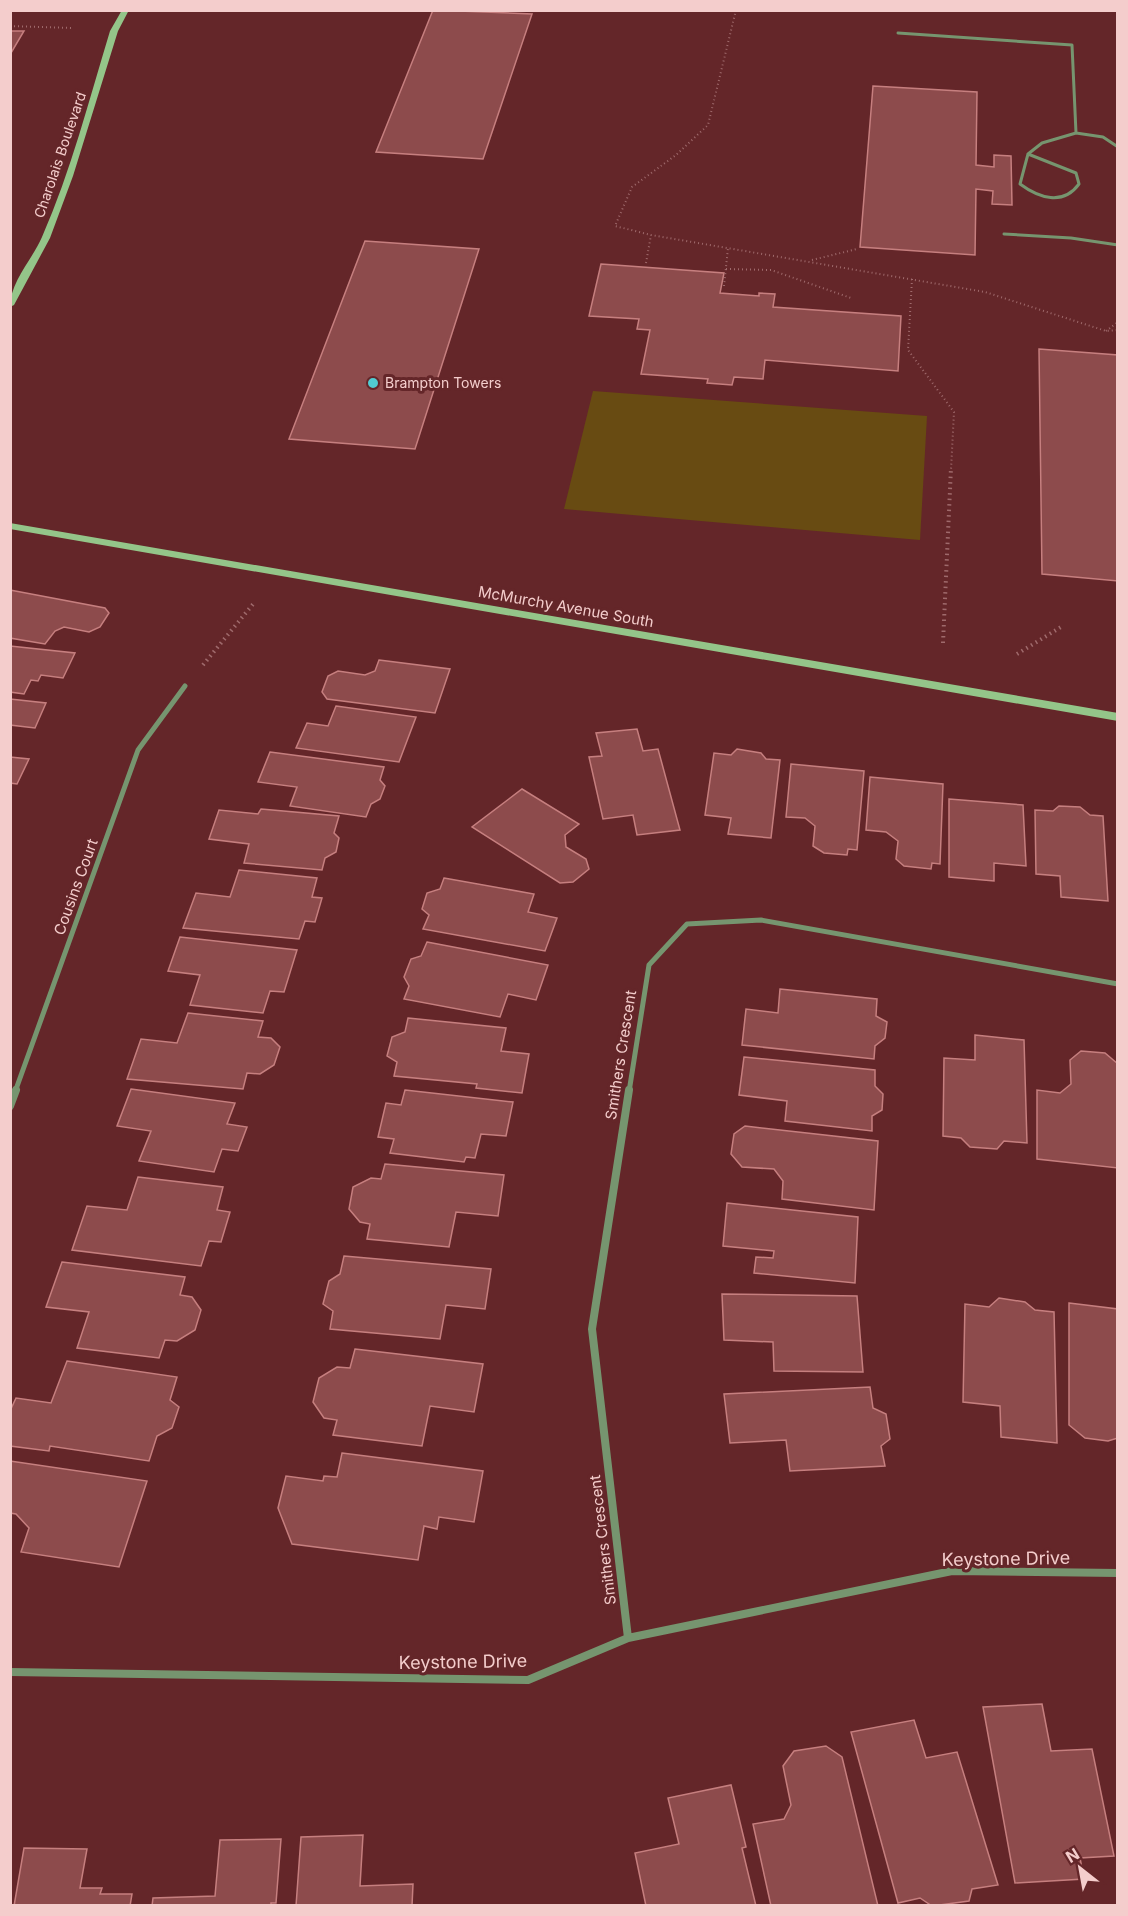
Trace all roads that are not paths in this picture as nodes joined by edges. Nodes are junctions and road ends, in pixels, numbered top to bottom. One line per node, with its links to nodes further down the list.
1 (126, 10): 8 (street, Charolais Boulevard)
2 (898, 33): 3 (lane)
3 (1076, 133): 4 (lane); 5 (lane)
4 (1118, 147)
5 (1028, 154): 5 (lane)
6 (1004, 234): 7 (lane)
7 (1118, 245)
8 (10, 305)
9 (10, 526): 11 (street, McMurchy Avenue South)
10 (185, 686): 13 (street, Cousins Court)
11 (1118, 717)
12 (1118, 984): 15 (street, Smithers Crescent)
13 (10, 1106)
14 (1118, 1573): 15 (street, Keystone Drive)
15 (628, 1638): 16 (street, Keystone Drive)
16 (10, 1672)

